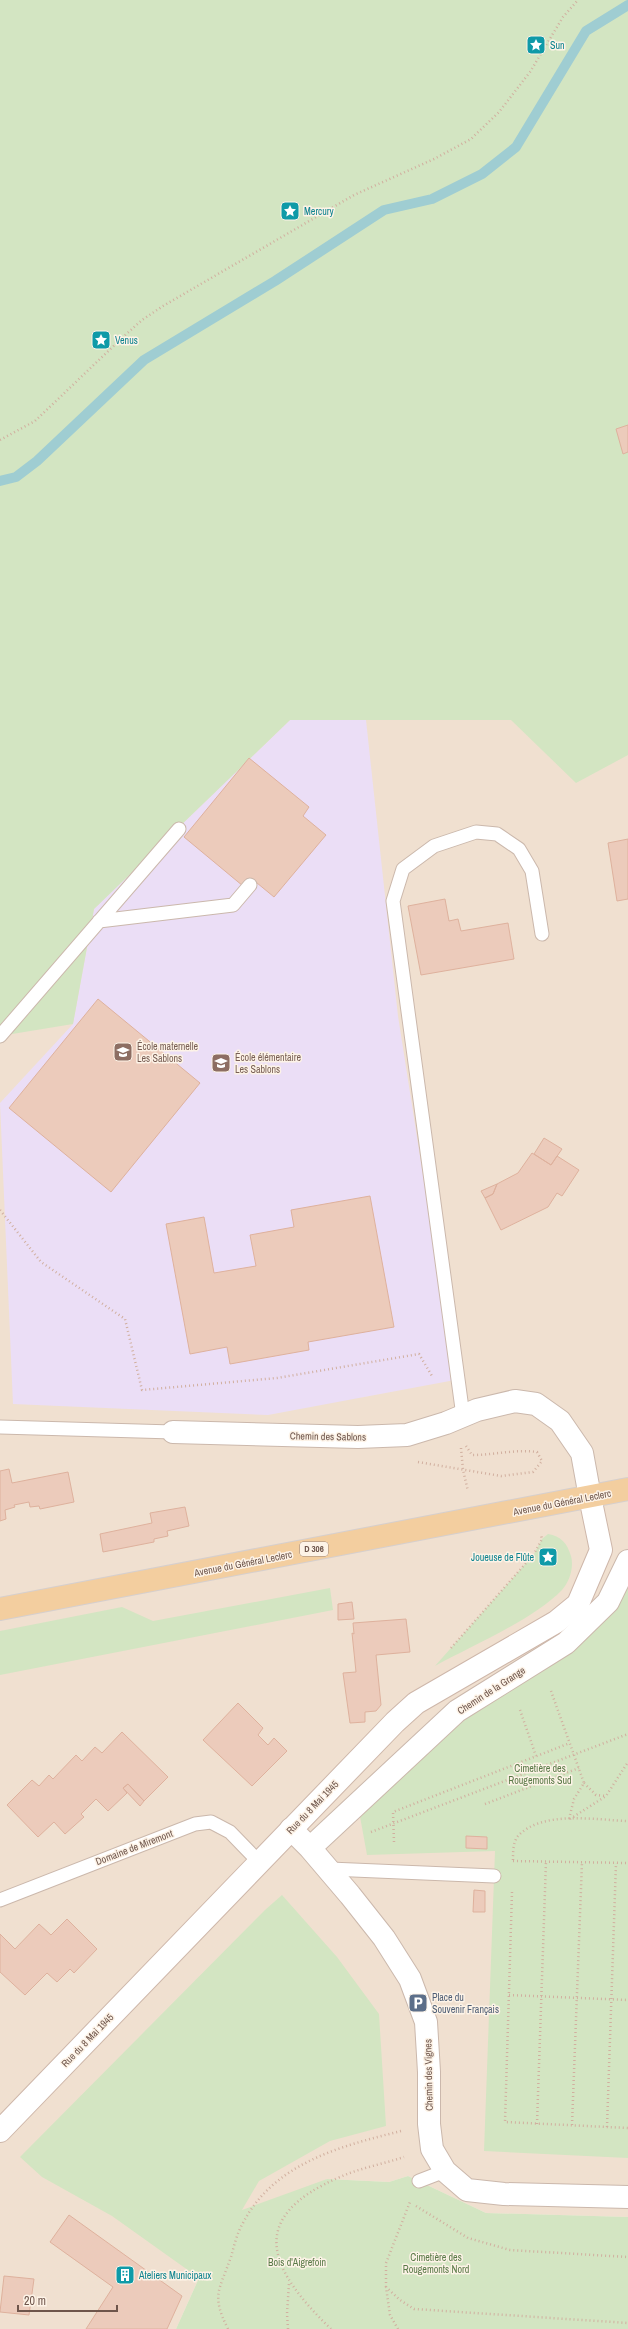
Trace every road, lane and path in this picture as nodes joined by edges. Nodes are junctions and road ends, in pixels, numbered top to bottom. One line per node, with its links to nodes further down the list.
1 (578, 0): 2 (path)
2 (0, 440)
3 (179, 829): 5 (lane)
4 (250, 885): 5 (lane)
5 (99, 921): 7 (lane)
6 (542, 934): 10 (lane)
7 (0, 1036)
8 (0, 1210): 9 (path)
9 (434, 1380)
10 (462, 1416): 12 (street, Chemin des Sablons); 16 (street, Chemin des Sablons)
11 (0, 1427): 12 (lane, Chemin des Sablons)
12 (173, 1432)
13 (463, 1470): 14 (path)
14 (522, 1474)
15 (628, 1489): 16 (main road, Avenue du Général Leclerc / D 306)
16 (590, 1497): 17 (main road, Avenue du Général Leclerc / D 306); 35 (street, Rue du 8 Mai 1945)
17 (529, 1508): 19 (main road, Avenue du Général Leclerc / D 306); 20 (path)
18 (628, 1561): 38 (street, Chemin de la Grange)
19 (0, 1609)
20 (446, 1654)
21 (551, 1691): 24 (path)
22 (520, 1710): 26 (path)
23 (628, 1734): 25 (path)
24 (570, 1743): 25 (path); 26 (path)
25 (574, 1754): 28 (path); 34 (path)
26 (536, 1756): 34 (path)
27 (628, 1762): 30 (path)
28 (579, 1768): 29 (path); 31 (path)
29 (584, 1783): 30 (path); 32 (path)
30 (606, 1796): 32 (path)
31 (485, 1804)
32 (569, 1819): 33 (path); 39 (path)
33 (628, 1821)
34 (393, 1823): 36 (path); 37 (path)
35 (291, 1829): 38 (street, Chemin des Vignes); 41 (street, Rue du 8 Mai 1945)
36 (365, 1834)
37 (394, 1842)
38 (310, 1848): 46 (street, Chemin des Vignes)
39 (513, 1860): 40 (path); 45 (path)
40 (546, 1861): 42 (path); 51 (path)
41 (259, 1862): 49 (lane, Domaine de Miremont); 60 (street, Rue du 8 Mai 1945)
42 (582, 1862): 43 (path); 52 (path)
43 (616, 1863): 44 (path); 53 (path)
44 (628, 1863)
45 (513, 1868)
46 (330, 1870): 47 (lane); 55 (street, Chemin des Vignes)
47 (494, 1876)
48 (512, 1884): 50 (path)
49 (0, 1900)
50 (509, 1995): 51 (path); 56 (path)
51 (541, 1996): 52 (path); 56 (path)
52 (577, 1998): 53 (path); 57 (path)
53 (612, 1999): 54 (path); 58 (path)
54 (628, 2000)
55 (429, 2124): 61 (street, Chemin des Vignes); 70 (path)
56 (537, 2124): 57 (path)
57 (572, 2125): 58 (path)
58 (607, 2127): 59 (path)
59 (628, 2128)
60 (0, 2131)
61 (432, 2149): 62 (street, Chemin des Vignes); 67 (path)
62 (445, 2171): 63 (lane); 64 (street, Chemin des Vignes)
63 (419, 2181): 65 (path)
64 (628, 2197)
65 (410, 2202): 66 (path); 68 (path)
66 (628, 2257)
67 (289, 2283): 71 (path); 72 (path)
68 (386, 2287): 69 (path); 73 (path)
69 (628, 2323)
70 (228, 2329)
71 (288, 2329)
72 (331, 2329)
73 (398, 2329)

